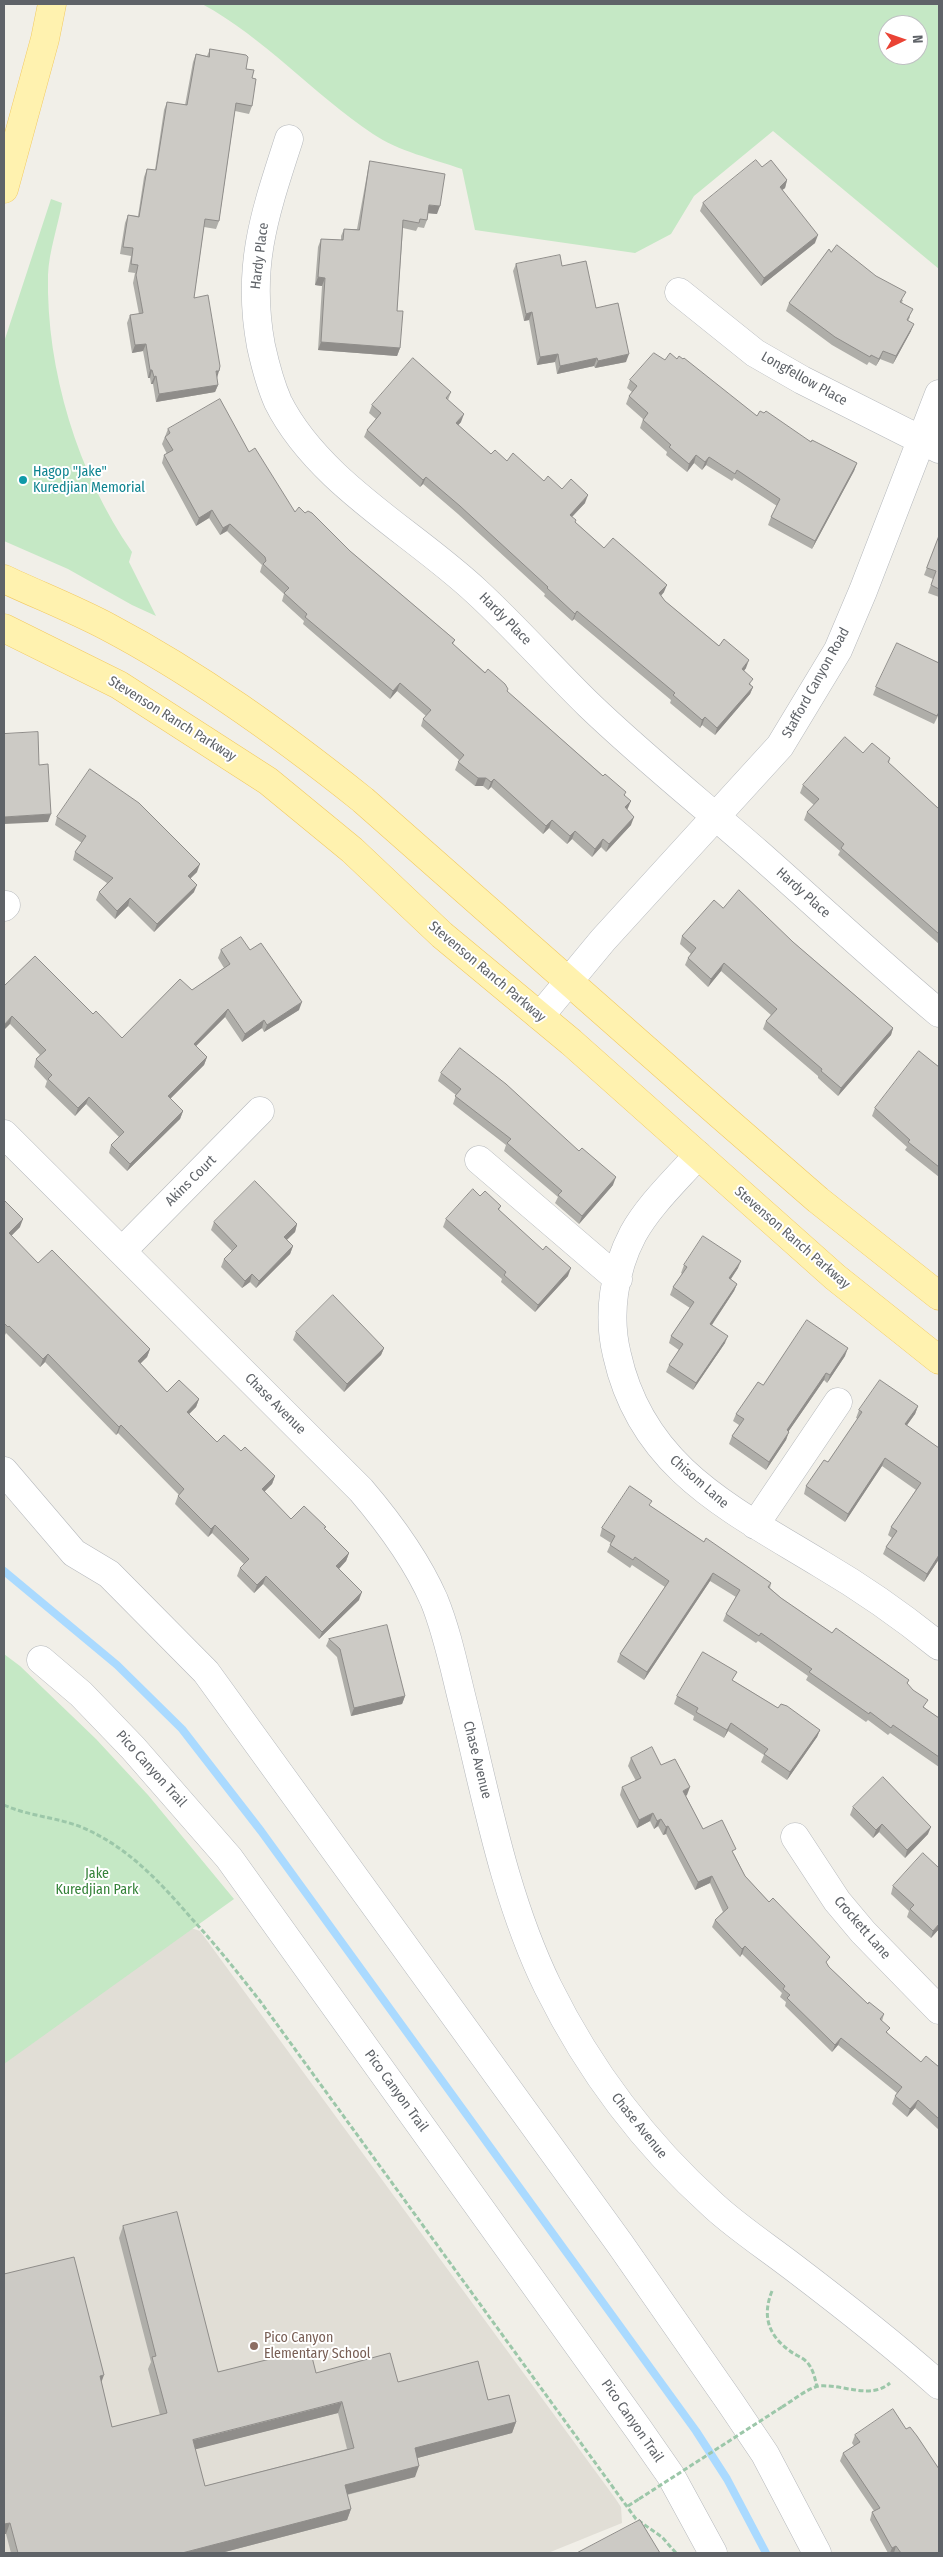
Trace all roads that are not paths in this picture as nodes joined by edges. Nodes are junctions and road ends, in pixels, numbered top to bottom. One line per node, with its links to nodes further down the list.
1 (52, 4): 3 (main road)
2 (289, 138): 9 (street, Hardy Place)
3 (4, 189)
4 (679, 292): 6 (street, Longfellow Place)
5 (939, 394): 6 (street, Stafford Canyon Road)
6 (930, 445): 9 (street, Stafford Canyon Road)
7 (4, 579): 10 (main road)
8 (4, 628): 12 (main road, Stevenson Ranch Parkway)
9 (716, 816): 10 (street, Stafford Canyon Road); 11 (street, Hardy Place)
10 (569, 981): 12 (street, Stafford Canyon Road); 19 (main road)
11 (939, 1013)
12 (540, 1016): 15 (main road, Stevenson Ranch Parkway)
13 (260, 1111): 17 (street, Akins Court)
14 (4, 1134): 17 (street, Chase Avenue)
15 (698, 1155): 18 (street, Chisom Lane); 20 (main road, Stevenson Ranch Parkway)
16 (479, 1160): 18 (street)
17 (122, 1251): 28 (street, Chase Avenue)
18 (618, 1279): 23 (street, Chisom Lane)
19 (939, 1296)
20 (939, 1360)
21 (838, 1402): 23 (street)
22 (4, 1471): 30 (street)
23 (756, 1525): 24 (street, Chisom Lane)
24 (939, 1646)
25 (41, 1660): 29 (street, Pico Canyon Trail)
26 (795, 1837): 27 (street, Crockett Lane)
27 (939, 2010)
28 (939, 2386)
29 (712, 2553)
30 (817, 2553)

